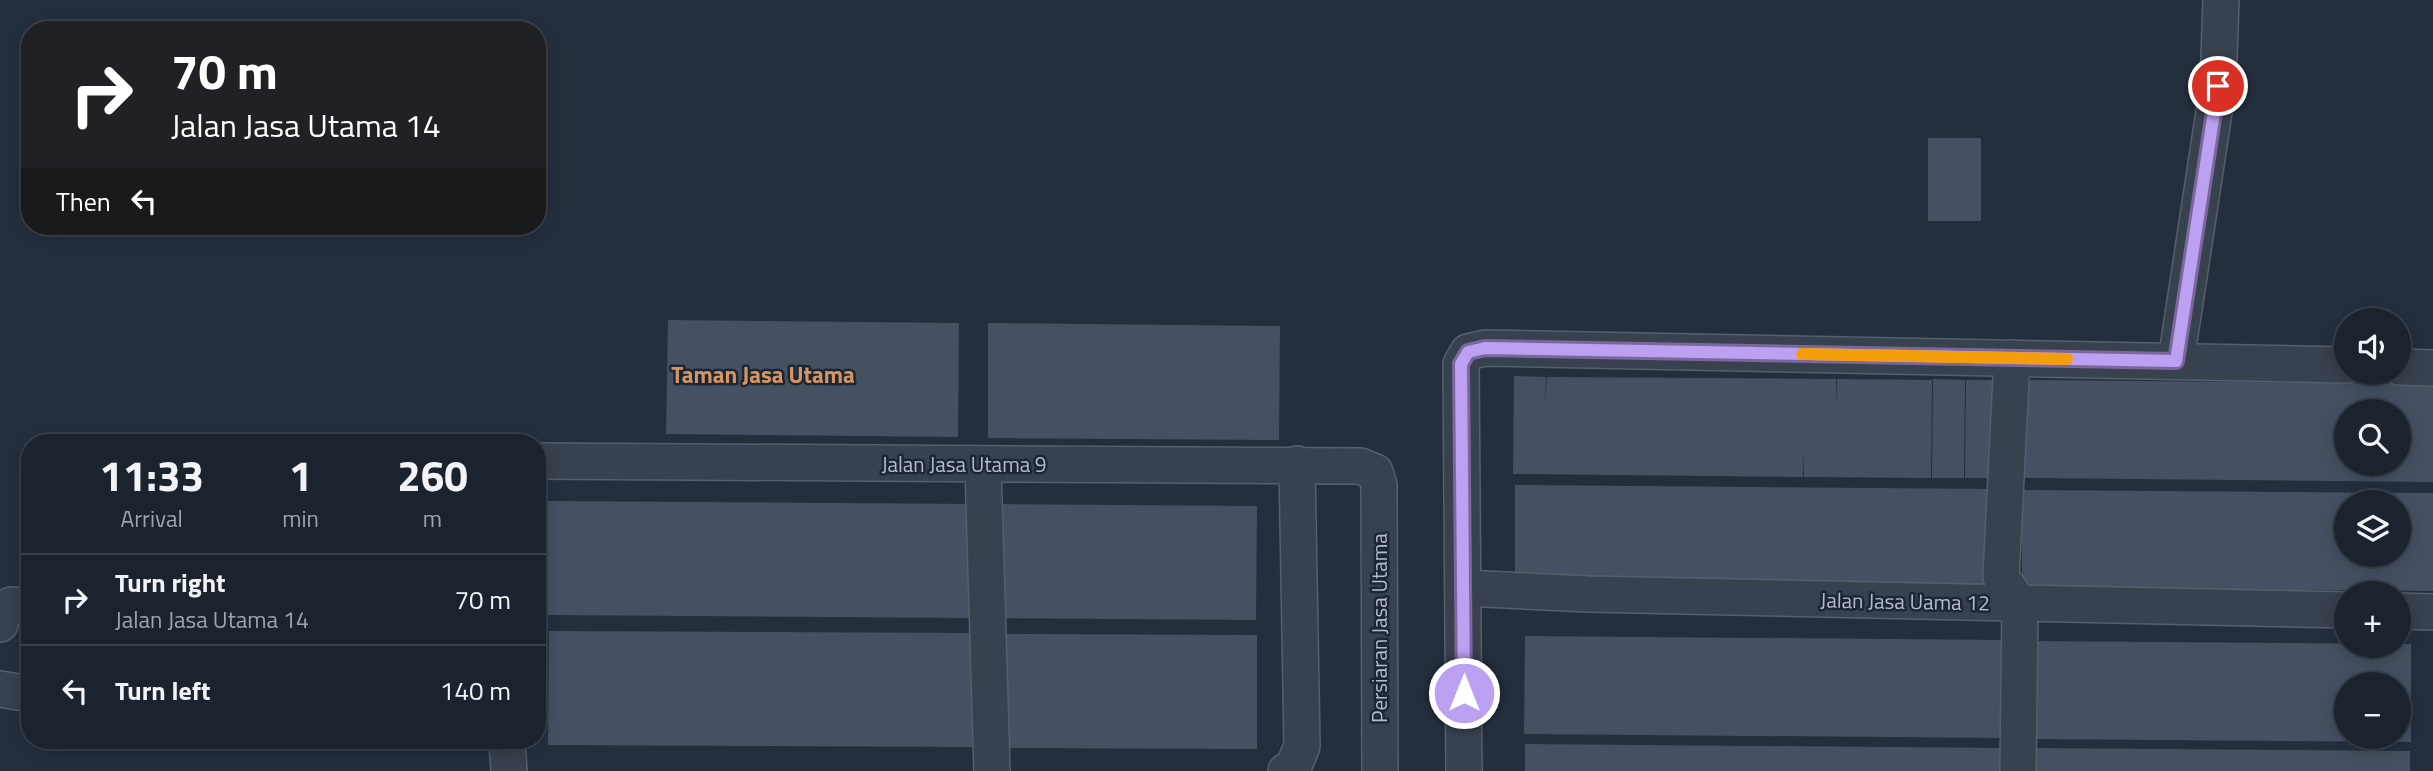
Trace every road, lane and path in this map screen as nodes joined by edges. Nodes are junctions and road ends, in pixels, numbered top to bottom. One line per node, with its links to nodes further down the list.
1 (2221, 0): 3 (street)
2 (2012, 358): 3 (street); 11 (street); 12 (street)
3 (2176, 361): 4 (street)
4 (2334, 365)
5 (2411, 367): 6 (street)
6 (2433, 368)
7 (546, 461): 9 (street, Jalan Jasa Utama 9)
8 (1297, 464): 9 (street, Jalan Jasa Utama 9); 10 (street, Jalan Jasa Utama 9); 23 (street)
9 (983, 466): 22 (street)
10 (1379, 485): 24 (street, Persiaran Jasa Utama)
11 (1464, 588): 12 (street, Jalan Jasa Uama 12); 25 (street)
12 (2020, 604): 14 (street, Jalan Jasa Uama 12); 26 (street)
13 (21, 606): 17 (street)
14 (2334, 610)
15 (2411, 611): 16 (street)
16 (2433, 612)
17 (0, 624)
18 (0, 689): 19 (street)
19 (21, 692)
20 (508, 749): 21 (street)
21 (509, 771)
22 (992, 771)
23 (1286, 771)
24 (1380, 771)
25 (1464, 771)
26 (2018, 771)

